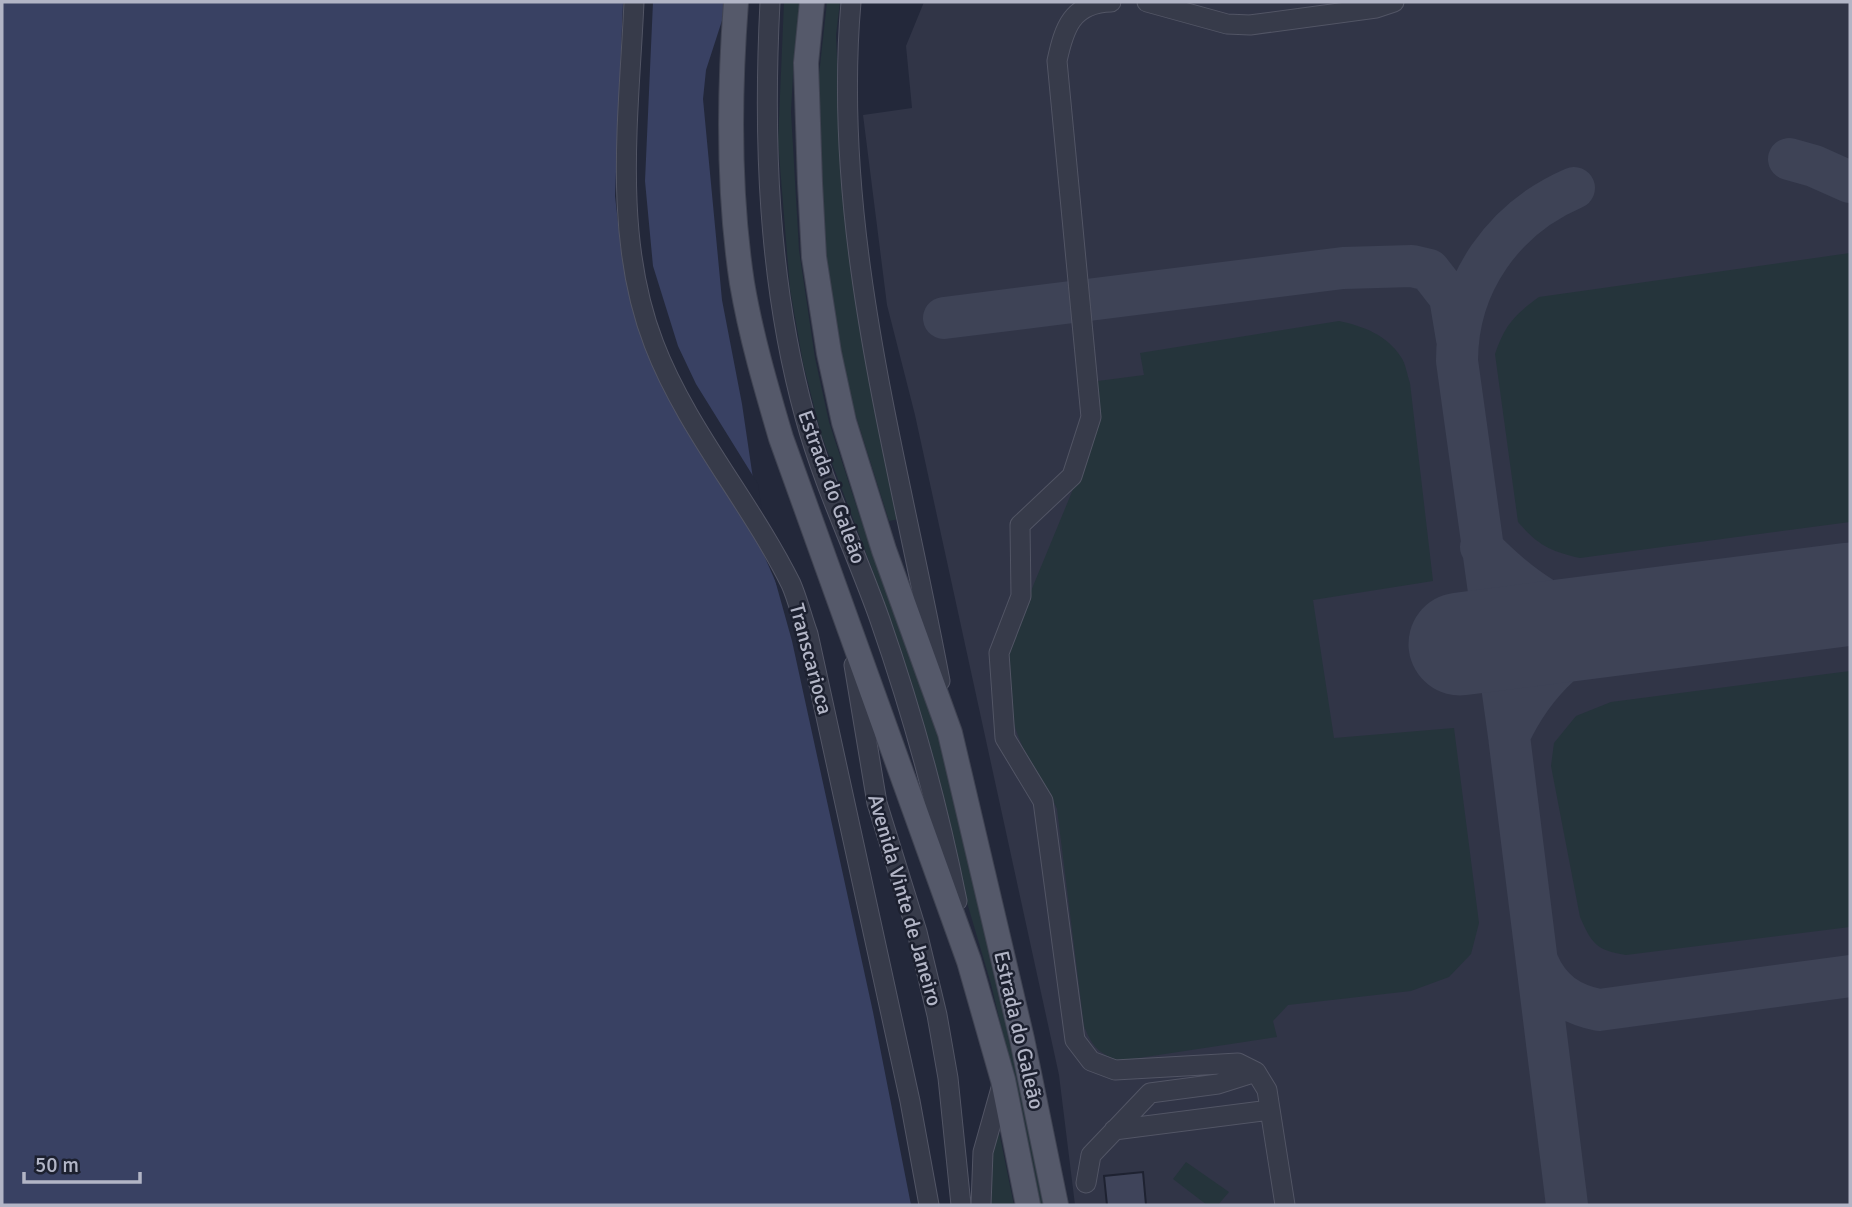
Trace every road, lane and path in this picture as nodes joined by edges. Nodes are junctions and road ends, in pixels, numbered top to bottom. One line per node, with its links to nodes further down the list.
1 (635, 2): 19 (street, Transcarioca)
2 (736, 2): 9 (main road, Estrada do Galeão)
3 (770, 2): 11 (street, Estrada do Galeão)
4 (812, 2): 10 (main road, Estrada do Galeão)
5 (851, 2): 10 (street, Estrada do Galeão)
6 (1111, 2): 12 (street)
7 (1147, 2): 8 (street)
8 (1394, 2)
9 (837, 596): 11 (main road, Estrada do Galeão); 20 (street, Avenida Vinte de Janeiro)
10 (950, 733): 23 (main road, Estrada do Galeão)
11 (969, 961): 14 (main road, Estrada do Galeão)
12 (1116, 1070): 13 (street); 15 (street)
13 (1256, 1072): 15 (street); 16 (street)
14 (1003, 1080): 21 (street); 22 (main road, Estrada do Galeão)
15 (1150, 1093): 17 (street)
16 (1270, 1110): 17 (street); 24 (street)
17 (1114, 1130): 18 (street)
18 (1086, 1183)
19 (929, 1205)
20 (961, 1205)
21 (981, 1205)
22 (1028, 1205)
23 (1056, 1205)
24 (1285, 1205)

